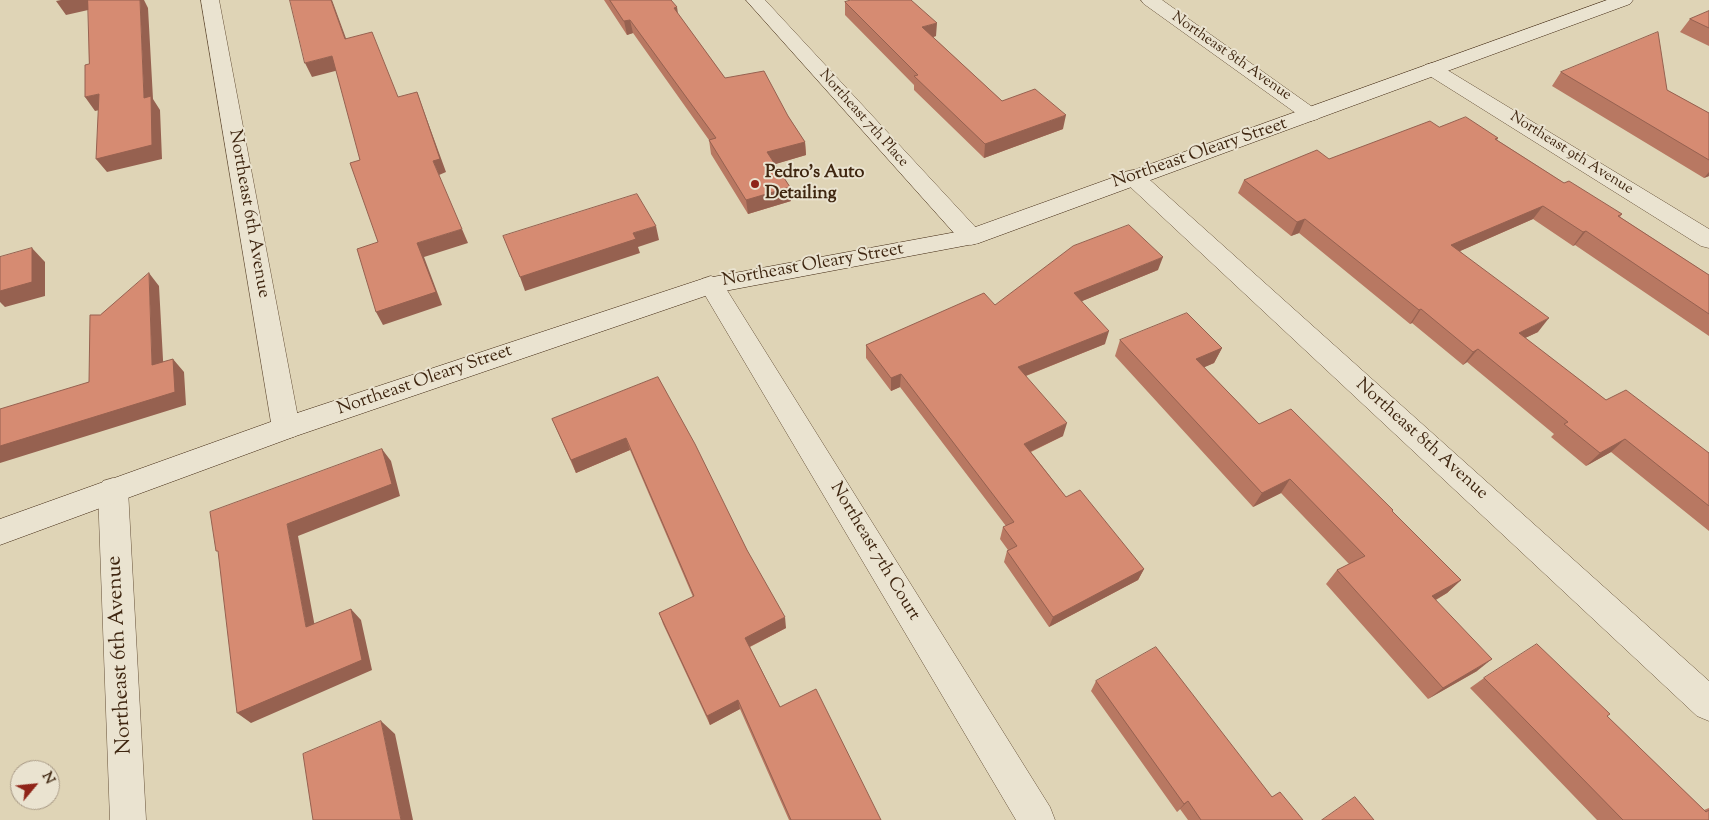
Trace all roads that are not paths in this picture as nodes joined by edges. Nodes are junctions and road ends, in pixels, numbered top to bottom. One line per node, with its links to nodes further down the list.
1 (210, 0): 11 (street, Northeast 6th Avenue)
2 (755, 0): 8 (street, Northeast 7th Place)
3 (1150, 0): 6 (street, Northeast 8th Avenue)
4 (1624, 0): 5 (street, Northeast Oleary Street)
5 (1432, 69): 6 (street, Northeast Oleary Street); 9 (street, Northeast 9th Avenue)
6 (1311, 115): 7 (street, Northeast Oleary Street)
7 (1133, 177): 8 (street, Northeast Oleary Street); 14 (street, Northeast 8th Avenue)
8 (971, 238): 10 (street, Northeast Oleary Street)
9 (1709, 240)
10 (711, 285): 11 (street, Northeast Oleary Street); 16 (street, Northeast 7th Court)
11 (286, 428): 12 (street, Northeast Oleary Street)
12 (113, 490): 13 (street, Northeast Oleary Street); 15 (street, Northeast 6th Avenue)
13 (0, 532)
14 (1709, 704)
15 (128, 820)
16 (1037, 820)

